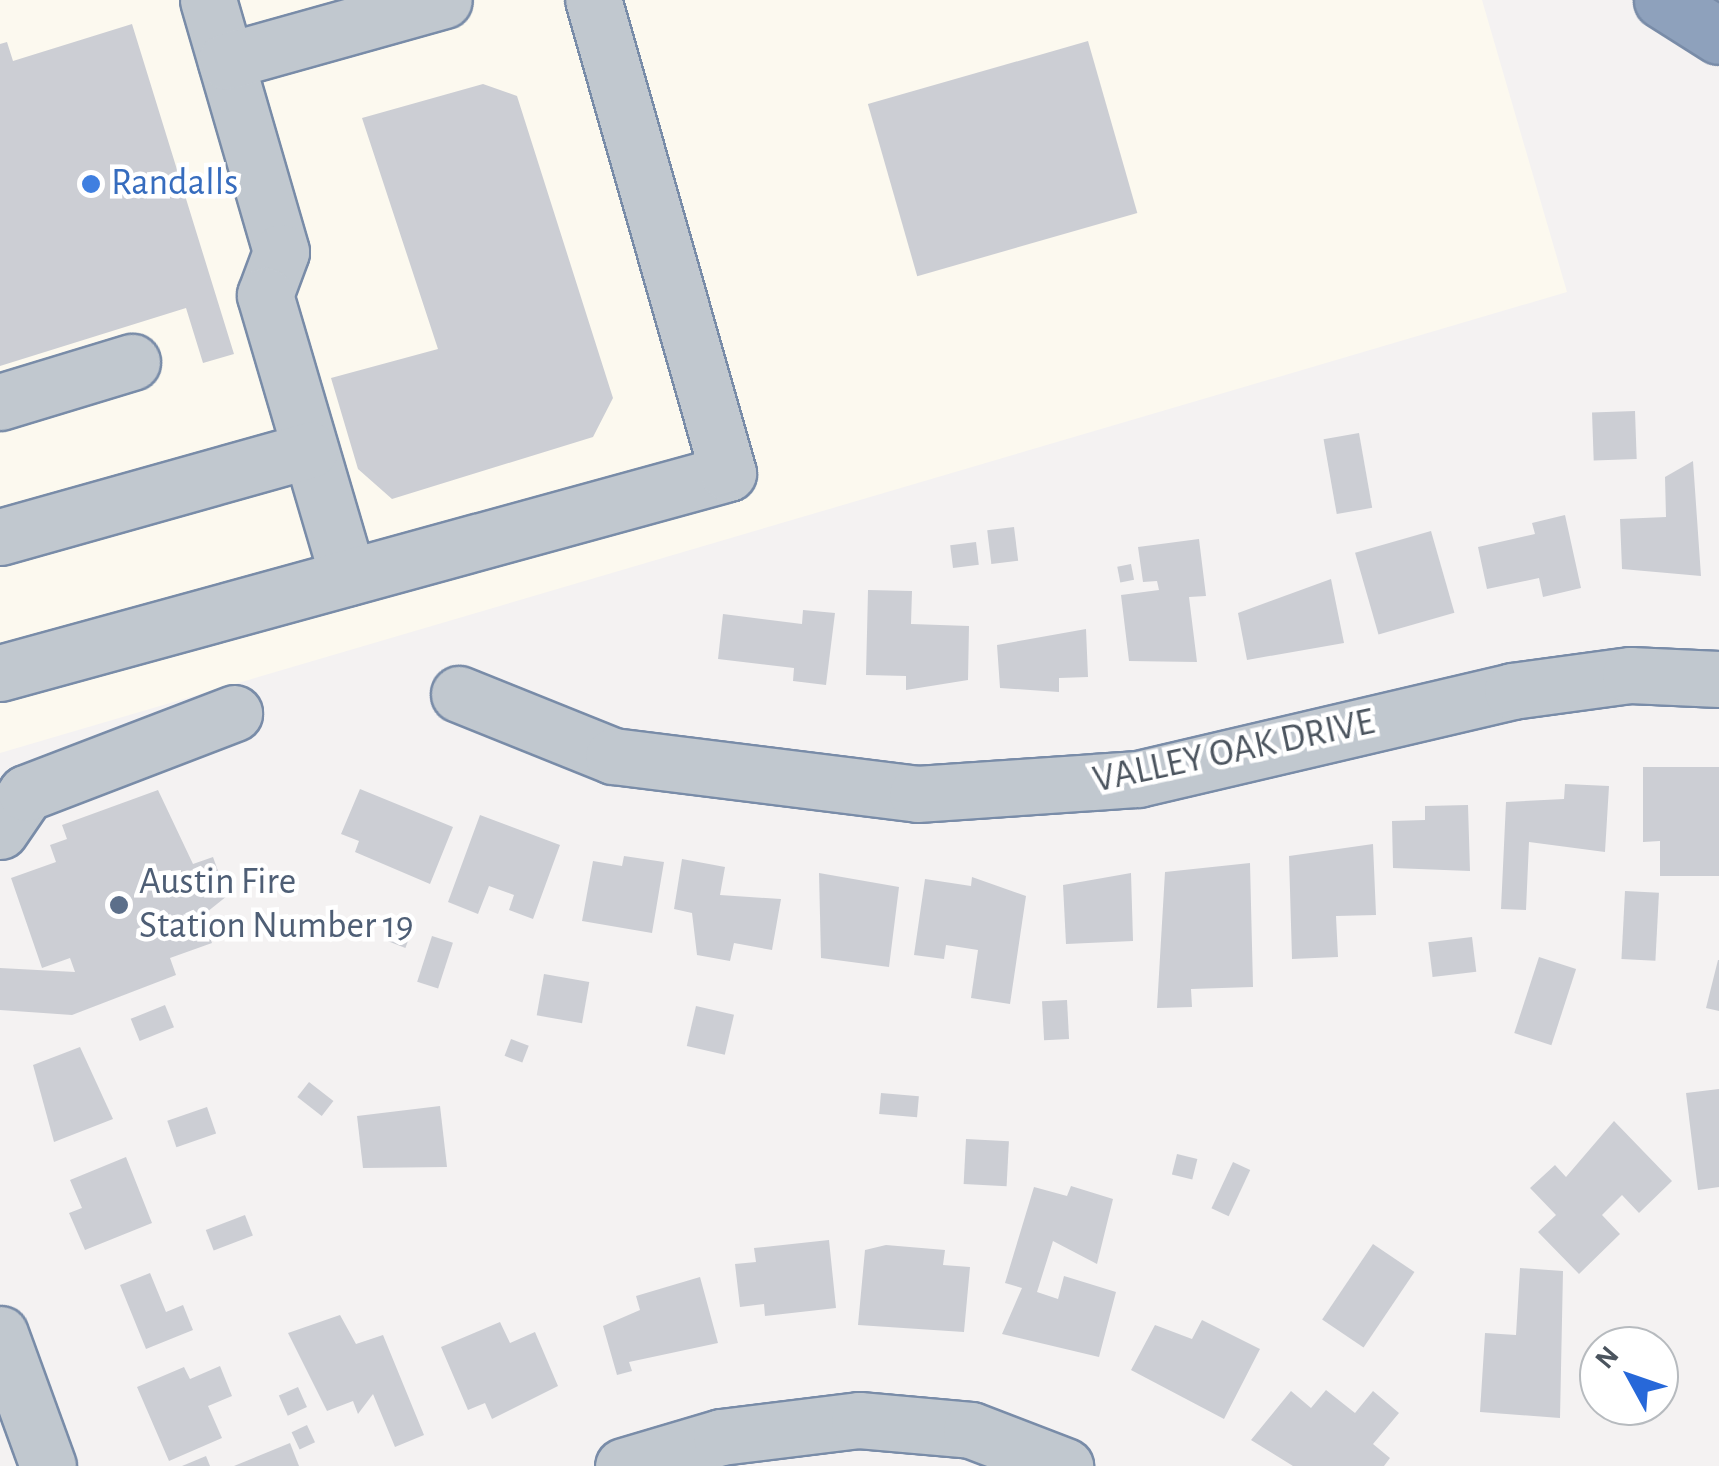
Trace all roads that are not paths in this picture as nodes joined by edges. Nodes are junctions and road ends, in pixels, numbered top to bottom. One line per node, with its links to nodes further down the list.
1 (208, 0): 7 (street)
2 (444, 0): 5 (street)
3 (593, 0): 12 (street)
4 (1662, 0): 6 (highway)
5 (363, 11): 7 (street)
6 (1719, 36)
7 (226, 61): 10 (street)
8 (132, 362): 9 (street)
9 (0, 402)
10 (310, 450): 11 (street); 12 (street)
11 (0, 538)
12 (348, 577): 13 (street)
13 (0, 673)
14 (1719, 679): 15 (street, VALLEY OAK DRIVE)
15 (459, 694)
16 (234, 713): 17 (street)
17 (0, 831)
18 (0, 1334): 19 (street)
19 (48, 1466)
20 (623, 1466): 21 (street)
21 (1065, 1466)

